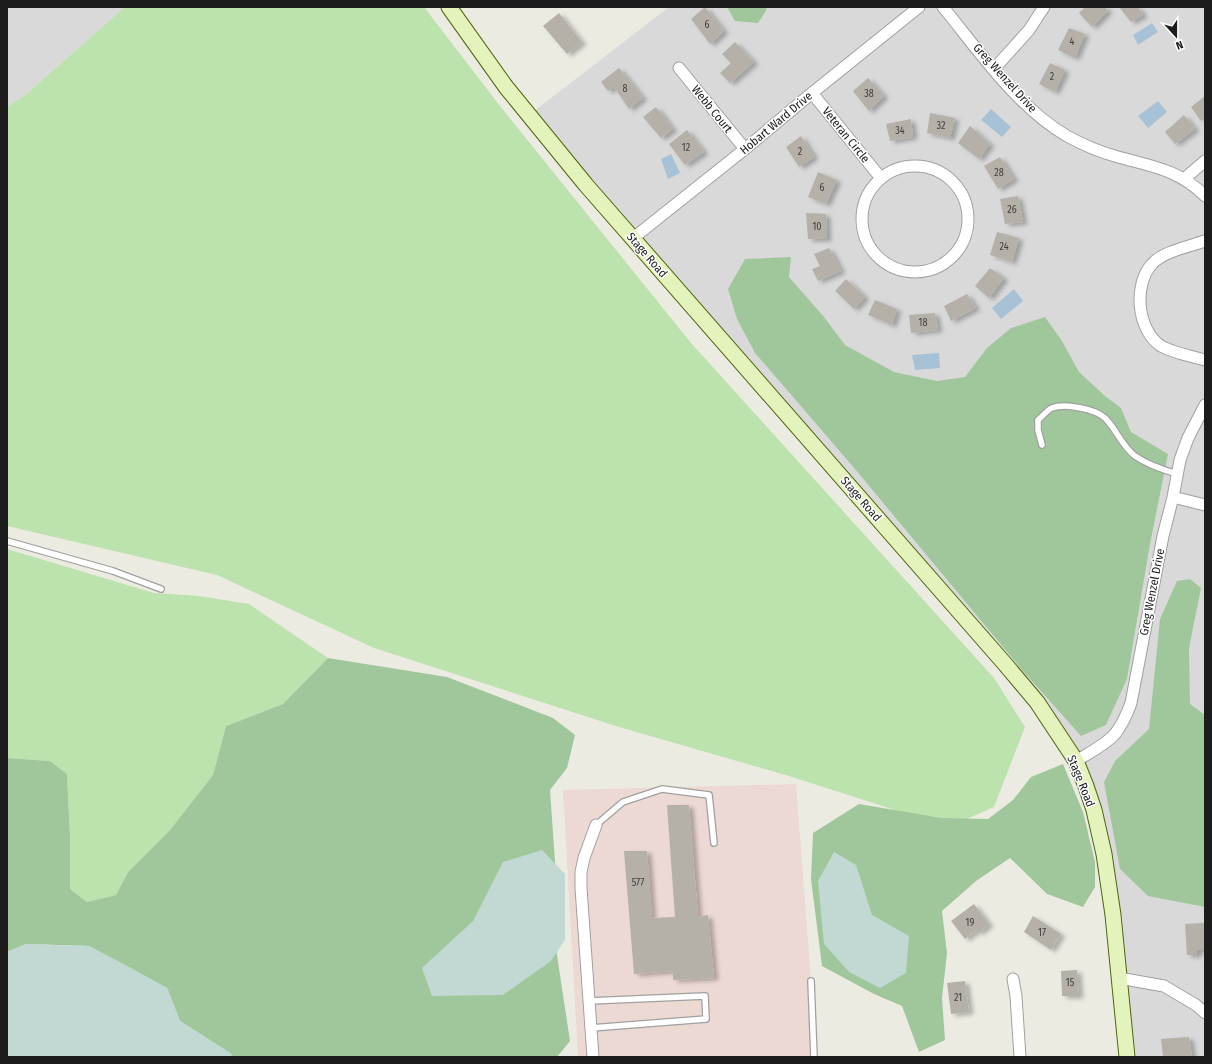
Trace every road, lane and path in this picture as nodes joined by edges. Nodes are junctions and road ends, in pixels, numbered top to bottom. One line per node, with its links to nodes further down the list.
1 (449, 7): 13 (street, Stage Road)
2 (919, 7): 7 (street, Hobart Ward Drive)
3 (943, 7): 6 (street, Greg Wenzel Drive)
4 (1044, 7): 6 (street)
5 (679, 68): 8 (street, Webb Court)
6 (994, 68): 11 (street, Greg Wenzel Drive)
7 (812, 93): 8 (street, Hobart Ward Drive); 10 (street, Veteran Circle)
8 (745, 149): 13 (street, Hobart Ward Drive)
9 (1205, 160): 11 (street)
10 (880, 177): 10 (street)
11 (1184, 179): 12 (street, Greg Wenzel Drive)
12 (1205, 196)
13 (632, 238): 23 (street, Stage Road)
14 (1205, 241): 15 (street)
15 (1205, 360)
16 (1205, 406): 18 (street, Greg Wenzel Drive)
17 (1042, 445): 18 (lane)
18 (1178, 474): 19 (street, Greg Wenzel Drive)
19 (1173, 497): 20 (street); 23 (street, Greg Wenzel Drive)
20 (1205, 505)
21 (7, 541): 22 (lane)
22 (161, 589)
23 (1076, 761): 27 (street, Stage Road)
24 (596, 825): 25 (lane); 29 (street)
25 (714, 844)
26 (1013, 978): 34 (street)
27 (1119, 978): 30 (street); 35 (street, Stage Road)
28 (811, 981): 33 (lane)
29 (589, 1001): 31 (street); 31 (lane)
30 (1205, 1013)
31 (591, 1028): 32 (street)
32 (593, 1057)
33 (814, 1057)
34 (1020, 1057)
35 (1127, 1057)

